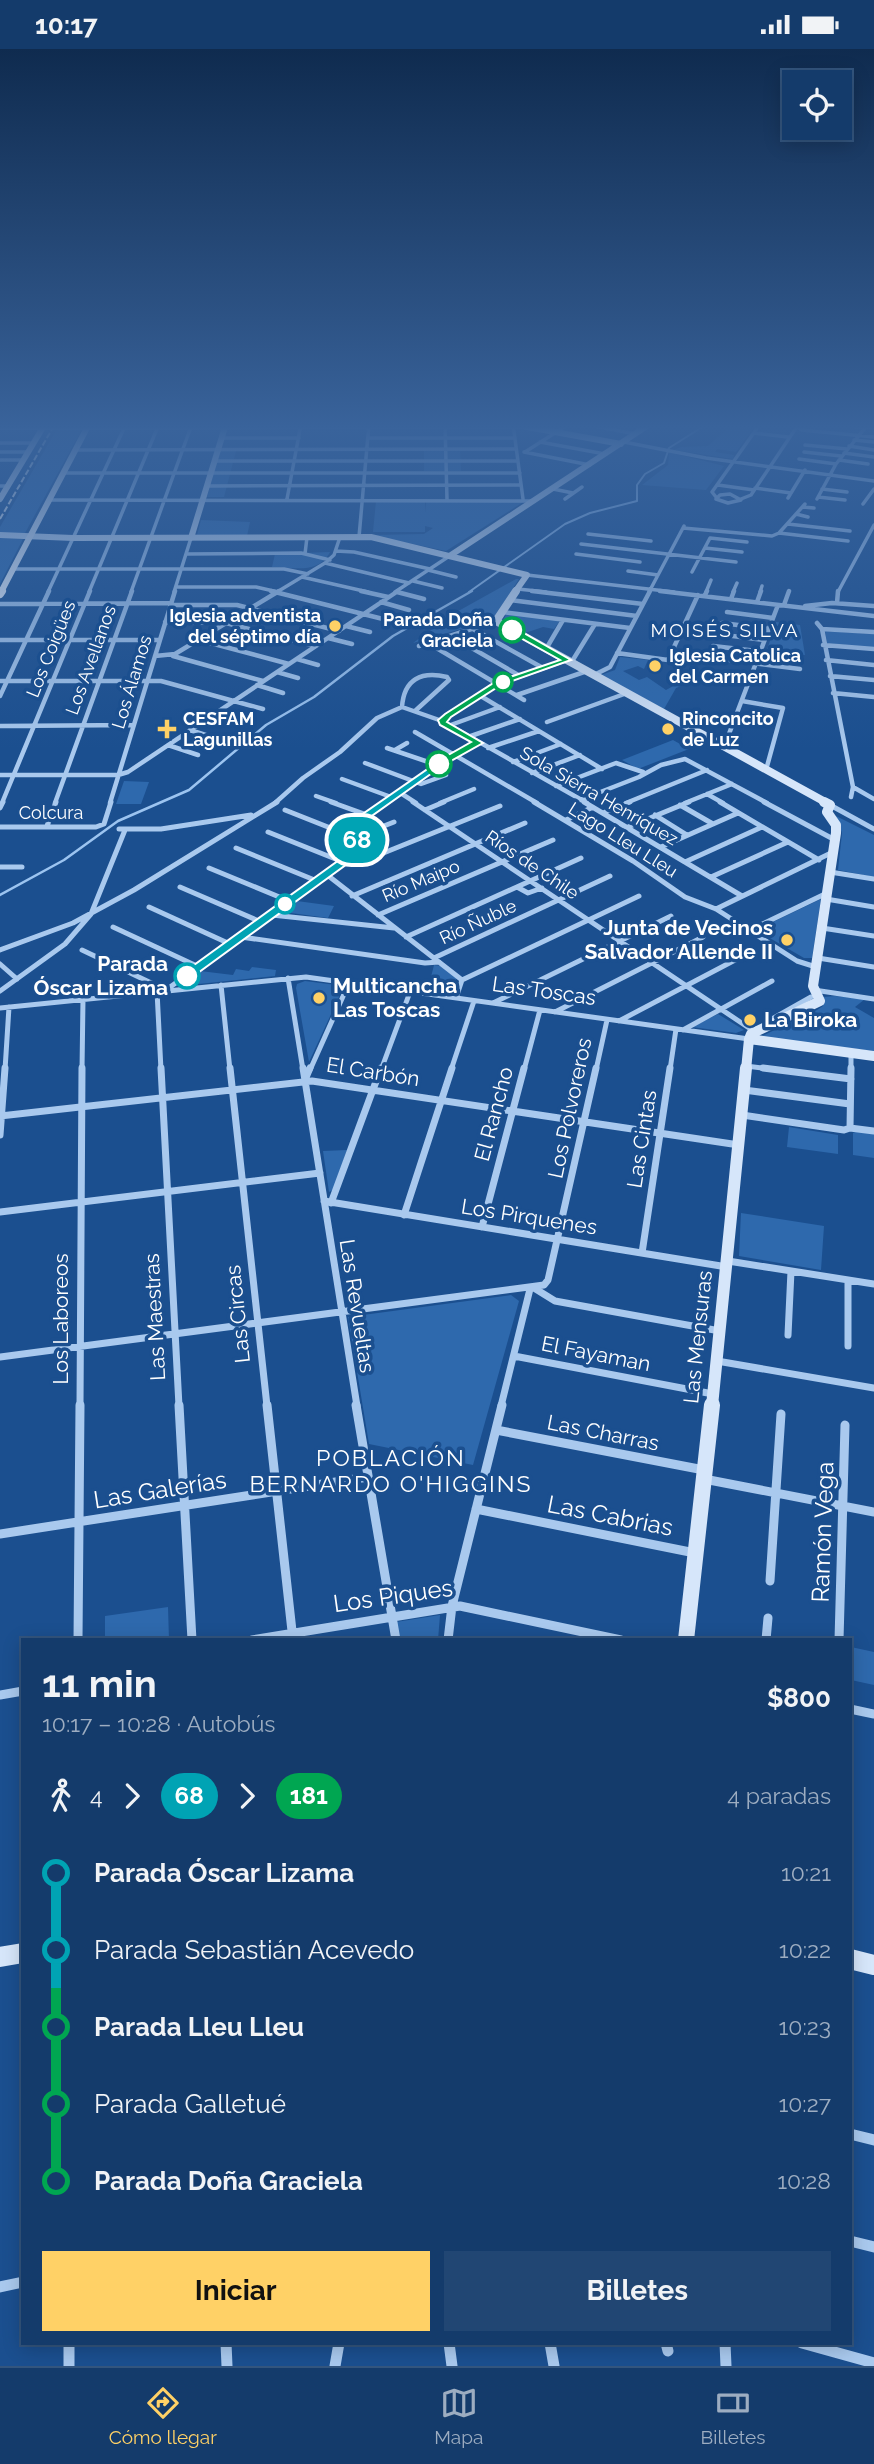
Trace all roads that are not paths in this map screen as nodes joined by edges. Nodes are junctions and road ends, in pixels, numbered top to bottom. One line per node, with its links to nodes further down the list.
1 (32, 532): 14 (main road)
2 (76, 532): 18 (street)
3 (114, 532): 19 (street, Los Coigües)
4 (152, 532): 20 (street, Los Avellanos)
5 (193, 532): 21 (street, Los Álamos)
6 (359, 532): 17 (street)
7 (487, 532): 35 (street)
8 (680, 532): 34 (street)
9 (730, 532): 11 (street)
10 (870, 532): 80 (street)
11 (779, 533): 24 (street)
12 (588, 534): 22 (street)
13 (3, 535): 14 (street)
14 (30, 536): 18 (street); 43 (main road)
15 (307, 537): 16 (street); 21 (street); 32 (street)
16 (340, 537): 17 (street); 28 (street)
17 (359, 537): 35 (street)
18 (73, 538): 19 (street); 44 (street)
19 (112, 538): 20 (street); 45 (street, Los Coigües)
20 (150, 538): 21 (street); 46 (street, Los Avellanos)
21 (191, 538): 31 (street, Los Álamos)
22 (644, 541): 23 (street); 29 (street)
23 (651, 541)
24 (848, 541)
25 (747, 542): 27 (street)
26 (582, 544): 29 (street)
27 (705, 548): 30 (street); 36 (street)
28 (336, 551): 37 (street); 49 (street)
29 (638, 551): 34 (street); 38 (street)
30 (742, 552)
31 (186, 554): 32 (street); 47 (street, Los Álamos)
32 (305, 554): 37 (street)
33 (576, 554): 38 (street)
34 (669, 554): 36 (street); 54 (street)
35 (452, 555): 49 (street); 53 (street)
36 (699, 558): 39 (street); 51 (street)
37 (330, 560): 42 (street)
38 (632, 561): 40 (street)
39 (727, 561): 41 (street); 48 (street)
40 (640, 562)
41 (736, 562)
42 (325, 563): 52 (street); 58 (street)
43 (13, 569): 44 (street); 68 (main road)
44 (59, 569): 45 (street); 76 (street)
45 (99, 569): 46 (street); 77 (street, Los Coigües)
46 (139, 569): 47 (street); 78 (street, Los Avellanos)
47 (181, 569): 52 (street); 61 (street, Los Álamos)
48 (724, 569)
49 (429, 570): 56 (street); 58 (street)
50 (628, 572): 54 (street)
51 (692, 572)
52 (308, 574): 55 (street)
53 (527, 575): 63 (street); 64 (street)
54 (658, 575): 64 (street)
55 (302, 577): 66 (street); 71 (street)
56 (456, 577)
57 (711, 580): 70 (street)
58 (411, 582): 62 (street); 67 (street)
59 (737, 583): 73 (street)
60 (762, 586): 75 (street)
61 (176, 587): 66 (street); 82 (street, Los Álamos)
62 (442, 588)
63 (518, 589): 74 (street); 83 (street)
64 (651, 589): 69 (street); 83 (street)
65 (789, 590): 84 (street)
66 (277, 592): 86 (street); 91 (street)
67 (397, 592): 71 (street); 72 (street)
68 (0, 594)
69 (698, 594): 70 (street); 130 (street)
70 (705, 595): 73 (street)
71 (388, 597): 79 (street)
72 (424, 599)
73 (731, 599): 75 (street)
74 (510, 600): 89 (street); 92 (street)
75 (757, 602): 84 (street)
76 (43, 603): 77 (street); 81 (street); 115 (street)
77 (85, 603): 78 (street); 116 (street, Los Coigües)
78 (127, 603): 82 (street); 117 (street, Los Avellanos)
79 (381, 603): 88 (street); 91 (street)
80 (837, 603): 85 (street); 87 (street)
81 (0, 604)
82 (171, 604): 86 (street); 98 (street, Los Álamos)
83 (643, 604): 92 (street)
84 (781, 605): 87 (street); 94 (street)
85 (874, 606)
86 (251, 608): 99 (street); 108 (street)
87 (797, 608): 93 (street)
88 (409, 610)
89 (502, 612): 96 (street); 97 (street)
90 (727, 612): 94 (street)
91 (364, 614): 95 (street); 103 (street)
92 (637, 616): 104 (street)
93 (874, 616)
94 (773, 618): 106 (street)
95 (387, 620)
96 (563, 620): 102 (street); 127 (street)
97 (496, 621): 105 (street); 127 (street)
98 (165, 622): 99 (street); 118 (street, Los Álamos)
99 (226, 623): 119 (street); 124 (street)
100 (722, 623): 106 (street)
101 (817, 623): 107 (street)
102 (595, 624): 104 (street); 137 (street)
103 (346, 626): 108 (street); 109 (street)
104 (630, 628): 130 (street)
105 (473, 629): 112 (street); 142 (street)
106 (769, 629): 120 (street)
107 (822, 629): 110 (street); 123 (street)
108 (339, 631): 113 (street)
109 (370, 632)
110 (874, 632)
111 (718, 634): 120 (street)
112 (451, 636): 121 (street); 146 (street)
113 (328, 638): 122 (street); 124 (street)
114 (0, 640): 115 (street)
115 (26, 640): 116 (street); 151 (street)
116 (70, 640): 117 (street); 152 (street, Los Coigües)
117 (114, 640): 118 (street); 153 (street, Los Avellanos)
118 (160, 640): 133 (street, Los Álamos)
119 (199, 640): 131 (street); 139 (street)
120 (764, 640): 129 (street)
121 (428, 643): 125 (street); 156 (street)
122 (352, 644)
123 (823, 645): 128 (street); 136 (street)
124 (315, 646): 135 (street)
125 (419, 646)
126 (713, 646): 129 (street)
127 (546, 649): 137 (street)
128 (874, 649)
129 (760, 651): 132 (street); 138 (street)
130 (617, 653): 145 (street)
131 (172, 655): 133 (street); 155 (street)
132 (791, 655)
133 (155, 656): 154 (street, Los Álamos)
134 (706, 657): 138 (street)
135 (297, 659): 139 (street); 141 (street)
136 (826, 660): 140 (street); 147 (street)
137 (569, 661): 142 (street); 145 (street)
138 (756, 663): 143 (street); 167 (street)
139 (289, 664): 144 (street)
140 (874, 664)
141 (318, 665)
142 (543, 669): 146 (street)
143 (800, 669)
144 (278, 672): 148 (street); 155 (street)
145 (590, 673): 160 (street); 162 (street)
146 (520, 676): 156 (street)
147 (830, 676): 149 (street); 159 (street)
148 (298, 678)
149 (874, 680)
150 (0, 681): 151 (street)
151 (7, 681): 152 (street); 163 (street)
152 (54, 681): 153 (street); 179 (street, Los Coigües)
153 (100, 681): 154 (street); 180 (street, Los Avellanos)
154 (147, 681): 166 (street); 181 (street, Los Álamos)
155 (263, 681): 157 (street)
156 (498, 684): 161 (street); 162 (street)
157 (257, 685): 158 (street); 166 (street)
158 (283, 693)
159 (833, 693): 164 (street); 217 (street)
160 (627, 694): 177 (street); 193 (street)
161 (479, 695): 169 (street); 171 (street)
162 (517, 695): 165 (street)
163 (0, 696)
164 (874, 697)
165 (524, 699)
166 (234, 701): 170 (street); 173 (street)
167 (741, 701): 193 (street); 205 (street)
168 (402, 707): 172 (street, Sola Sierra Henríquez); 172 (street); 235 (street)
169 (500, 707): 174 (street); 175 (street)
170 (263, 709)
171 (456, 710): 174 (street); 176 (street)
172 (415, 711): 176 (street, Sola Sierra Henríquez)
173 (212, 716): 178 (street); 184 (street)
174 (470, 718): 183 (street)
175 (520, 719): 185 (street); 187 (street)
176 (442, 721): 183 (street, Sola Sierra Henríquez)
177 (547, 722)
178 (235, 723)
179 (34, 725): 180 (street); 182 (street); 209 (street, Los Coigües)
180 (83, 725): 181 (street); 210 (street, Los Avellanos)
181 (134, 725): 211 (street, Los Álamos)
182 (0, 726)
183 (448, 726): 187 (street, Sola Sierra Henríquez)
184 (190, 730): 188 (street); 192 (street)
185 (539, 730): 191 (street); 195 (street)
186 (415, 732): 197 (street, Lago Lleu Lleu)
187 (468, 737): 190 (street, Sola Sierra Henríquez)
188 (218, 739)
189 (407, 743): 196 (street)
190 (478, 743): 195 (street, Sola Sierra Henríquez); 197 (street)
191 (561, 744): 199 (street); 200 (street)
192 (168, 745): 198 (street); 211 (street)
193 (724, 747): 205 (street)
194 (387, 748): 196 (street)
195 (488, 748): 200 (street, Sola Sierra Henríquez)
196 (395, 750): 202 (street)
197 (453, 754): 202 (street); 238 (street, Lago Lleu Lleu)
198 (198, 755)
199 (580, 755): 203 (street); 207 (street)
200 (513, 762): 207 (street, Sola Sierra Henríquez)
201 (365, 763): 214 (street)
202 (437, 765): 214 (street)
203 (602, 769): 206 (street); 216 (street)
204 (707, 770): 206 (street); 215 (street); 233 (street)
205 (766, 770): 228 (street)
206 (643, 772): 225 (street)
207 (532, 773): 216 (street, Sola Sierra Henríquez)
208 (0, 775): 209 (street)
209 (13, 775): 210 (street); 230 (street, Los Coigües)
210 (65, 775): 211 (street); 244 (street, Los Avellanos)
211 (118, 775): 242 (street, Los Álamos)
212 (446, 775): 214 (street)
213 (342, 779): 222 (street)
214 (414, 781): 219 (street)
215 (732, 784): 220 (street); 253 (street)
216 (556, 786): 225 (street, Sola Sierra Henríquez)
217 (853, 787): 223 (street); 224 (street)
218 (474, 789): 232 (street)
219 (398, 792): 222 (street); 232 (street, Ríos de Chile)
220 (707, 794): 226 (street); 234 (street)
221 (316, 796): 236 (street)
222 (391, 797): 236 (street)
223 (851, 797)
224 (874, 799)
225 (580, 800): 229 (street, Sola Sierra Henríquez)
226 (680, 804): 237 (street); 241 (street)
227 (500, 806): 245 (street)
228 (830, 806): 248 (street); 253 (street)
229 (593, 807): 233 (street, Sola Sierra Henríquez); 238 (street)
230 (0, 808)
231 (285, 810): 250 (street)
232 (425, 810): 245 (street, Ríos de Chile)
233 (603, 813): 246 (street, Sola Sierra Henríquez)
234 (738, 813): 241 (street); 247 (street)
235 (256, 815): 287 (street); 287 (street)
236 (367, 815): 250 (street)
237 (655, 815): 246 (street); 251 (street)
238 (566, 820): 286 (street, Lago Lleu Lleu)
239 (394, 822): 250 (street)
240 (525, 823): 255 (street)
241 (713, 824): 251 (street)
242 (102, 826): 244 (street, Colcura)
243 (0, 827): 244 (street, Colcura)
244 (47, 827)
245 (450, 827): 255 (street, Ríos de Chile); 258 (street)
246 (628, 827): 256 (street, Sola Sierra Henríquez)
247 (762, 827): 254 (street); 264 (street)
248 (874, 829)
249 (268, 832): 262 (street)
250 (356, 834): 258 (street)
251 (687, 835): 256 (street)
252 (553, 840): 263 (street, Río Maipo)
253 (835, 840): 259 (street)
254 (788, 842): 261 (street); 271 (street)
255 (475, 844): 263 (street, Ríos de Chile); 278 (street)
256 (660, 847): 264 (street, Sola Sierra Henríquez)
257 (236, 848): 273 (street)
258 (358, 850): 262 (street)
259 (833, 852): 261 (street); 268 (street)
260 (581, 858): 274 (street)
261 (819, 860): 280 (street)
262 (343, 862): 269 (street)
263 (502, 862): 274 (street, Ríos de Chile); 289 (street, Río Maipo)
264 (685, 862): 271 (street, Sola Sierra Henríquez)
265 (0, 867): 266 (street)
266 (22, 867)
267 (209, 868): 283 (street)
268 (830, 872): 272 (street); 281 (street)
269 (326, 874): 273 (street); 278 (street)
270 (610, 876): 282 (street, Río Ñuble)
271 (710, 877): 280 (street, Sola Sierra Henríquez)
272 (874, 879)
273 (317, 881): 283 (street)
274 (530, 881): 276 (street); 277 (street, Ríos de Chile)
275 (180, 887): 292 (street)
276 (517, 887): 277 (street); 299 (street)
277 (541, 888): 282 (street, Ríos de Chile)
278 (352, 896): 289 (street)
279 (639, 896): 291 (street)
280 (742, 896): 286 (street)
281 (827, 896): 284 (street); 295 (street); 296 (street)
282 (559, 900): 291 (street, Ríos de Chile); 306 (street, Río Ñuble)
283 (289, 901): 288 (street)
284 (874, 907)
285 (149, 908): 302 (street)
286 (716, 909): 296 (street, Lago Lleu Lleu)
287 (91, 914): 303 (street); 313 (street)
288 (271, 915): 292 (street); 294 (street)
289 (378, 915): 294 (street)
290 (671, 916): 301 (street)
291 (589, 920): 301 (street, Ríos de Chile); 314 (street)
292 (261, 922): 297 (street)
293 (113, 927): 310 (street)
294 (394, 928): 299 (street)
295 (822, 928): 298 (street); 307 (street)
296 (748, 931): 307 (street, Lago Lleu Lleu)
297 (241, 936): 302 (street); 306 (street)
298 (874, 936)
299 (406, 937): 306 (street)
300 (703, 937): 308 (street)
301 (620, 941): 308 (street, Ríos de Chile); 328 (street)
302 (230, 944): 310 (street)
303 (0, 950)
304 (82, 950): 320 (street)
305 (737, 959): 318 (street)
306 (436, 960): 314 (street)
307 (817, 962): 311 (street, Lago Lleu Lleu); 323 (street)
308 (652, 963): 318 (street, Ríos de Chile); 333 (street)
309 (0, 964): 313 (street)
310 (199, 967): 320 (street)
311 (874, 967)
312 (288, 978): 316 (street, Las Toscas); 317 (street, Las Toscas); 342 (street, Las Revueltas)
313 (17, 979): 319 (street)
314 (462, 980): 324 (street)
315 (772, 981): 331 (street)
316 (349, 983): 322 (street, Las Toscas); 342 (street)
317 (222, 985): 320 (street, Las Toscas); 343 (street, Las Circas)
318 (686, 986): 331 (street, Ríos de Chile); 335 (street)
319 (0, 991)
320 (166, 991): 321 (street, Las Toscas)
321 (157, 992): 325 (street, Las Toscas); 346 (street, Las Maestras)
322 (410, 992): 324 (street, Las Toscas); 344 (street)
323 (813, 993): 326 (street); 337 (street)
324 (456, 998): 327 (street, Las Toscas)
325 (83, 999): 329 (street, Las Toscas); 349 (street, Los Laboreos)
326 (874, 999)
327 (474, 1001): 328 (street, Las Toscas); 347 (street)
328 (493, 1003): 332 (street, Las Toscas)
329 (9, 1007): 330 (street, Las Toscas); 352 (street)
330 (0, 1008)
331 (720, 1009): 336 (street); 337 (street, Ríos de Chile)
332 (540, 1010): 333 (street, Las Toscas); 350 (street, El Rancho)
333 (554, 1012): 334 (street, Las Toscas)
334 (607, 1020): 335 (street, Las Toscas); 353 (street, Los Polvoreros)
335 (619, 1021): 336 (street, Las Toscas)
336 (679, 1030): 337 (street, Las Toscas); 356 (street, Las Cintas)
337 (752, 1036): 338 (street, Las Toscas); 340 (street, Las Mensuras)
338 (851, 1053): 339 (street, Las Toscas); 341 (street)
339 (874, 1056)
340 (746, 1066): 341 (street); 345 (street, Las Mensuras)
341 (851, 1079): 348 (street)
342 (305, 1081): 343 (street, El Carbón); 344 (street, El Carbón); 359 (street, Las Revueltas)
343 (233, 1089): 346 (street, El Carbón); 360 (street, Las Circas)
344 (373, 1090): 347 (street, El Carbón); 363 (street)
345 (744, 1090): 348 (street); 351 (street, Las Mensuras)
346 (162, 1097): 349 (street, El Carbón); 361 (street, Las Maestras)
347 (442, 1100): 350 (street, El Carbón); 365 (street)
348 (850, 1104): 354 (street)
349 (82, 1106): 352 (street, El Carbón); 362 (street, Los Laboreos)
350 (513, 1111): 353 (street, El Carbón); 366 (street, El Rancho)
351 (742, 1115): 354 (street); 358 (street, Las Mensuras)
352 (1, 1116): 357 (street)
353 (585, 1122): 356 (street, El Carbón); 367 (street, Los Polvoreros)
354 (850, 1128): 355 (street)
355 (874, 1131)
356 (660, 1133): 358 (street, El Carbón); 368 (street, Las Cintas)
357 (0, 1135)
358 (739, 1145): 369 (street, Las Mensuras)
359 (320, 1173): 360 (street); 363 (street, Las Revueltas)
360 (243, 1182): 361 (street); 375 (street, Las Circas)
361 (168, 1191): 362 (street); 377 (street, Las Maestras)
362 (82, 1202): 364 (street); 379 (street, Los Laboreos)
363 (328, 1202): 365 (street, Los Pirquenes); 374 (street, Las Revueltas)
364 (0, 1212)
365 (404, 1215): 366 (street, Los Pirquenes)
366 (482, 1227): 367 (street, Los Pirquenes)
367 (559, 1240): 368 (street, Los Pirquenes); 373 (street, Los Polvoreros)
368 (642, 1253): 369 (street, Los Pirquenes)
369 (728, 1264): 370 (street, Los Pirquenes); 376 (street, Las Mensuras)
370 (791, 1271): 371 (street, Los Pirquenes); 378 (street)
371 (848, 1280): 372 (street, Los Pirquenes); 380 (street)
372 (874, 1284)
373 (532, 1289): 374 (street); 376 (street); 381 (street)
374 (340, 1311): 375 (street); 390 (street, Las Revueltas)
375 (258, 1322): 377 (street); 391 (street, Las Circas)
376 (720, 1331): 383 (street, Las Mensuras)
377 (175, 1333): 379 (street); 394 (street, Las Maestras)
378 (788, 1335)
379 (80, 1346): 382 (street); 397 (street, Los Laboreos)
380 (848, 1346)
381 (514, 1356): 385 (street, El Fayaman); 388 (street)
382 (0, 1357)
383 (717, 1361): 384 (street); 385 (street, Las Mensuras)
384 (874, 1388)
385 (713, 1394): 389 (street, Las Mensuras)
386 (781, 1414): 392 (street)
387 (845, 1425): 393 (street, Ramón Vega)
388 (496, 1430): 389 (street, Las Charras); 395 (street)
389 (704, 1474): 392 (street, Las Charras); 399 (street, Las Mensuras)
390 (368, 1476): 391 (street, Las Galerías); 402 (street, Las Revueltas)
391 (277, 1490): 394 (street, Las Galerías); 404 (street, Las Circas)
392 (775, 1492): 393 (street, Las Charras); 400 (street)
393 (842, 1505): 396 (street, Las Charras); 413 (street, Ramón Vega)
394 (185, 1506): 397 (street, Las Galerías); 406 (street, Las Maestras)
395 (476, 1509): 399 (street, Las Cabrias); 401 (street)
396 (874, 1512)
397 (79, 1522): 398 (street, Las Galerías); 405 (street, Los Laboreos)
398 (0, 1534)
399 (695, 1553): 411 (street, Las Mensuras)
400 (770, 1581)
401 (452, 1606): 402 (street, Los Piques); 409 (street); 410 (street, Los Piques)
402 (392, 1616): 404 (street, Los Piques); 408 (street, Las Revueltas)
403 (768, 1618): 412 (street)
404 (293, 1636): 407 (street, Los Piques)
405 (78, 1638)
406 (192, 1638)
407 (272, 1638)
408 (396, 1638)
409 (447, 1638)
410 (612, 1638)
411 (685, 1638)
412 (766, 1638)
413 (839, 1638)
414 (21, 1691): 415 (street)
415 (0, 1695)
416 (852, 1709): 417 (street)
417 (874, 1714)
418 (21, 1953): 419 (street)
419 (0, 1957)
420 (852, 1960): 421 (street)
421 (874, 1965)
422 (852, 2134): 423 (street)
423 (874, 2140)
424 (852, 2242): 425 (street)
425 (874, 2247)
426 (21, 2282): 427 (street)
427 (0, 2287)
428 (69, 2345): 436 (street)
429 (226, 2345): 437 (street)
430 (339, 2345): 438 (street)
431 (449, 2345): 439 (street)
432 (550, 2345): 440 (street)
433 (725, 2345): 441 (street)
434 (809, 2345): 435 (street)
435 (874, 2363)
436 (69, 2366)
437 (227, 2366)
438 (335, 2366)
439 (452, 2366)
440 (554, 2366)
441 (726, 2366)

